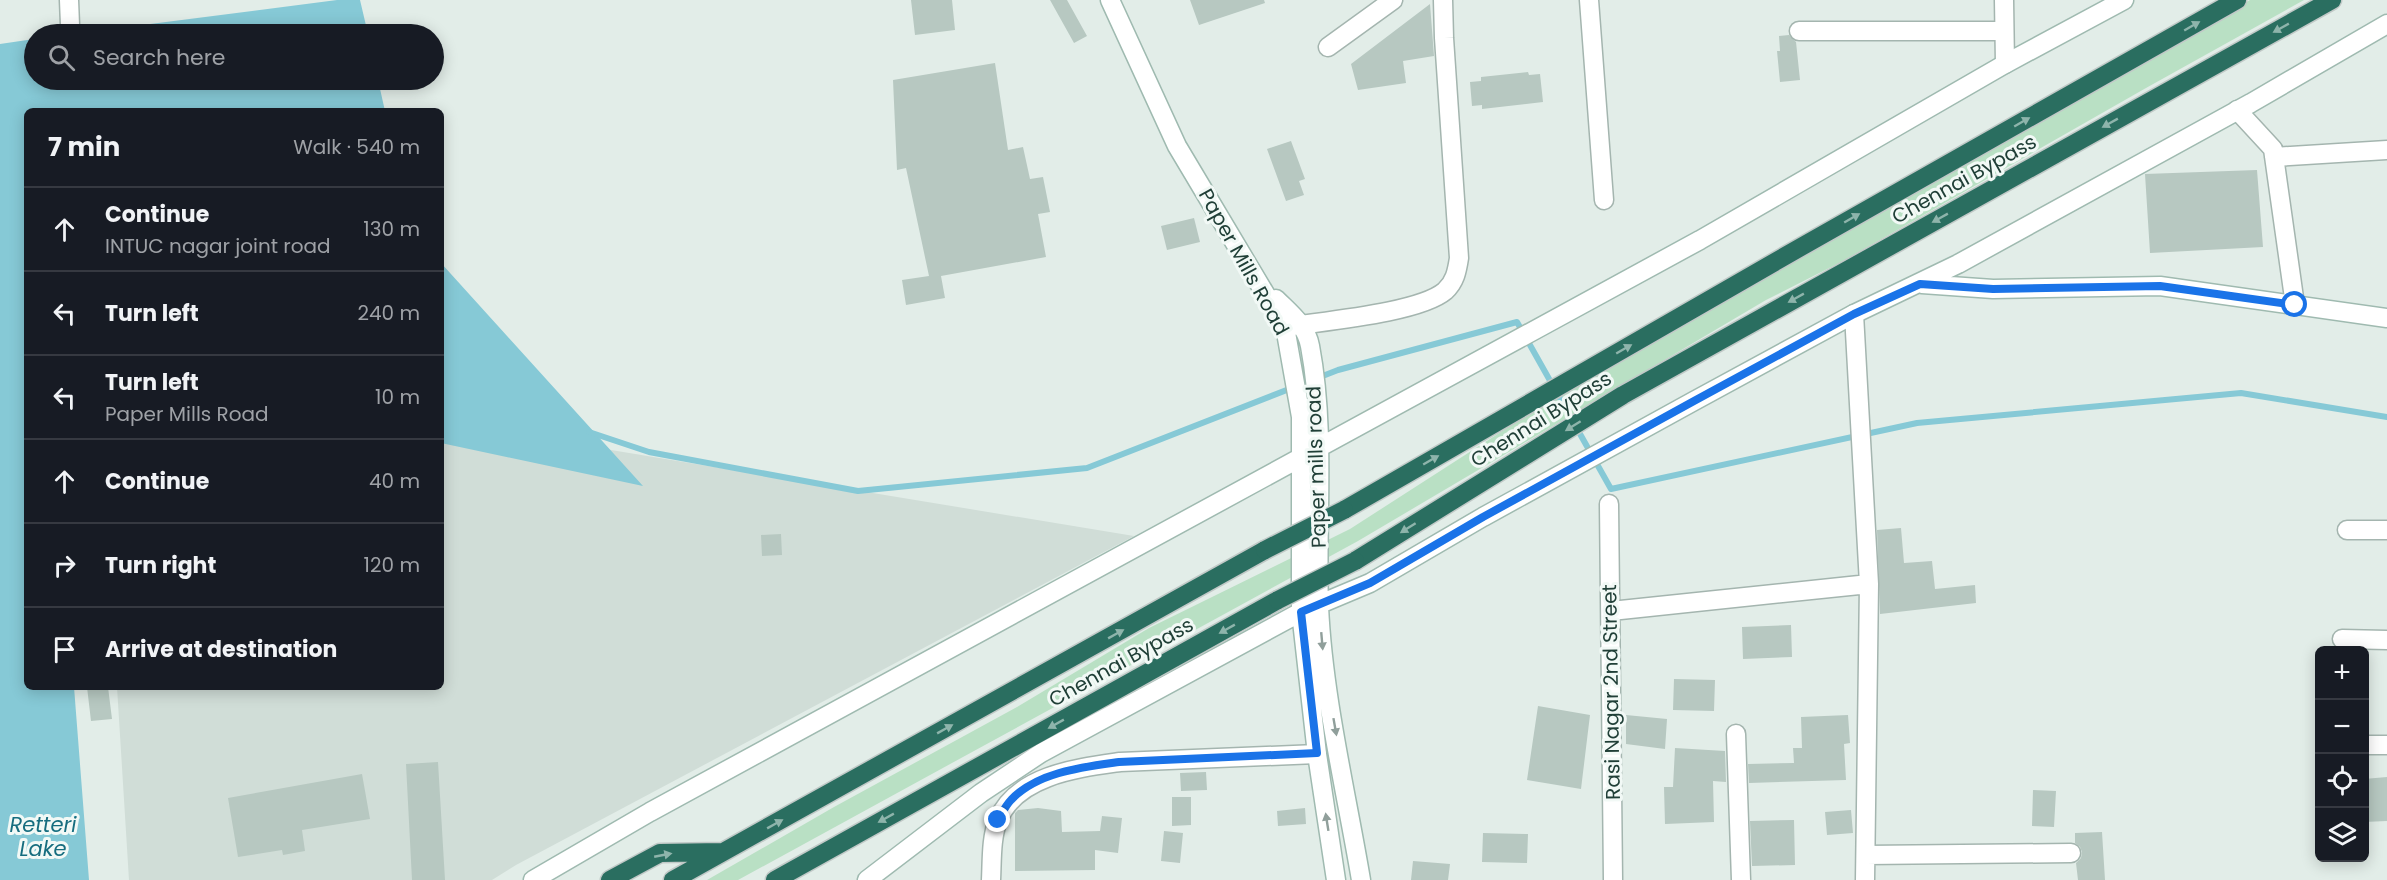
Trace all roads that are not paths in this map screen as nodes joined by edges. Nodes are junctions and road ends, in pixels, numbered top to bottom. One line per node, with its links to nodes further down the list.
1 (69, 0): 10 (street)
2 (1110, 0): 20 (street, Paper Mills Road)
3 (1393, 0): 14 (street)
4 (1443, 0): 25 (street)
5 (1589, 0): 19 (street)
6 (2004, 0): 13 (street)
7 (2124, 0): 15 (street)
8 (2237, 0): 42 (highway, Chennai Bypass, one-way to 8, bridge)
9 (2332, 0): 48 (highway, Chennai Bypass, one-way to 48, bridge)
10 (70, 24)
11 (2387, 24): 16 (street)
12 (1799, 31): 13 (street)
13 (2004, 31): 15 (street)
14 (1328, 47)
15 (2005, 64): 27 (street)
16 (2237, 110): 18 (street); 21 (street)
17 (2387, 150): 18 (street)
18 (2274, 157): 22 (street)
19 (1604, 200)
20 (1260, 283): 25 (street, Paper mills road)
21 (1920, 284): 22 (street); 23 (street)
22 (2295, 305): 24 (street)
23 (1854, 314): 32 (street); 33 (street)
24 (2387, 318)
25 (1292, 332): 26 (street, Paper Mills Road); 26 (street, Paper mills road)
26 (1310, 416): 27 (street, Paper mills road); 28 (street, Paper Mills Road)
27 (1326, 445): 28 (street); 33 (street, Paper mills road)
28 (1301, 459): 35 (street, Paper Mills Road); 45 (street)
29 (1609, 504): 34 (street, Rasi Nagar 2nd Street)
30 (2347, 530): 31 (street)
31 (2387, 530)
32 (1869, 584): 34 (street); 44 (street)
33 (1319, 606): 35 (street); 52 (street, Paper mills road, one-way to 52)
34 (1611, 611): 53 (street, Rasi Nagar 2nd Street)
35 (1301, 612): 41 (street, Paper Mills Road); 49 (street)
36 (2342, 639): 37 (street)
37 (2387, 640)
38 (1736, 734): 54 (street)
39 (2387, 745): 40 (street)
40 (2369, 746)
41 (1317, 753): 50 (street); 51 (street, Paper Mills Road, one-way to 41)
42 (724, 852): 46 (highway, one-way to 42); 47 (highway, Chennai Bypass)
43 (2071, 853): 44 (street)
44 (1866, 855): 55 (street)
45 (532, 880)
46 (610, 880)
47 (673, 880)
48 (775, 880)
49 (867, 880)
50 (991, 880)
51 (1336, 880)
52 (1361, 880)
53 (1613, 880)
54 (1741, 880)
55 (1865, 880)

